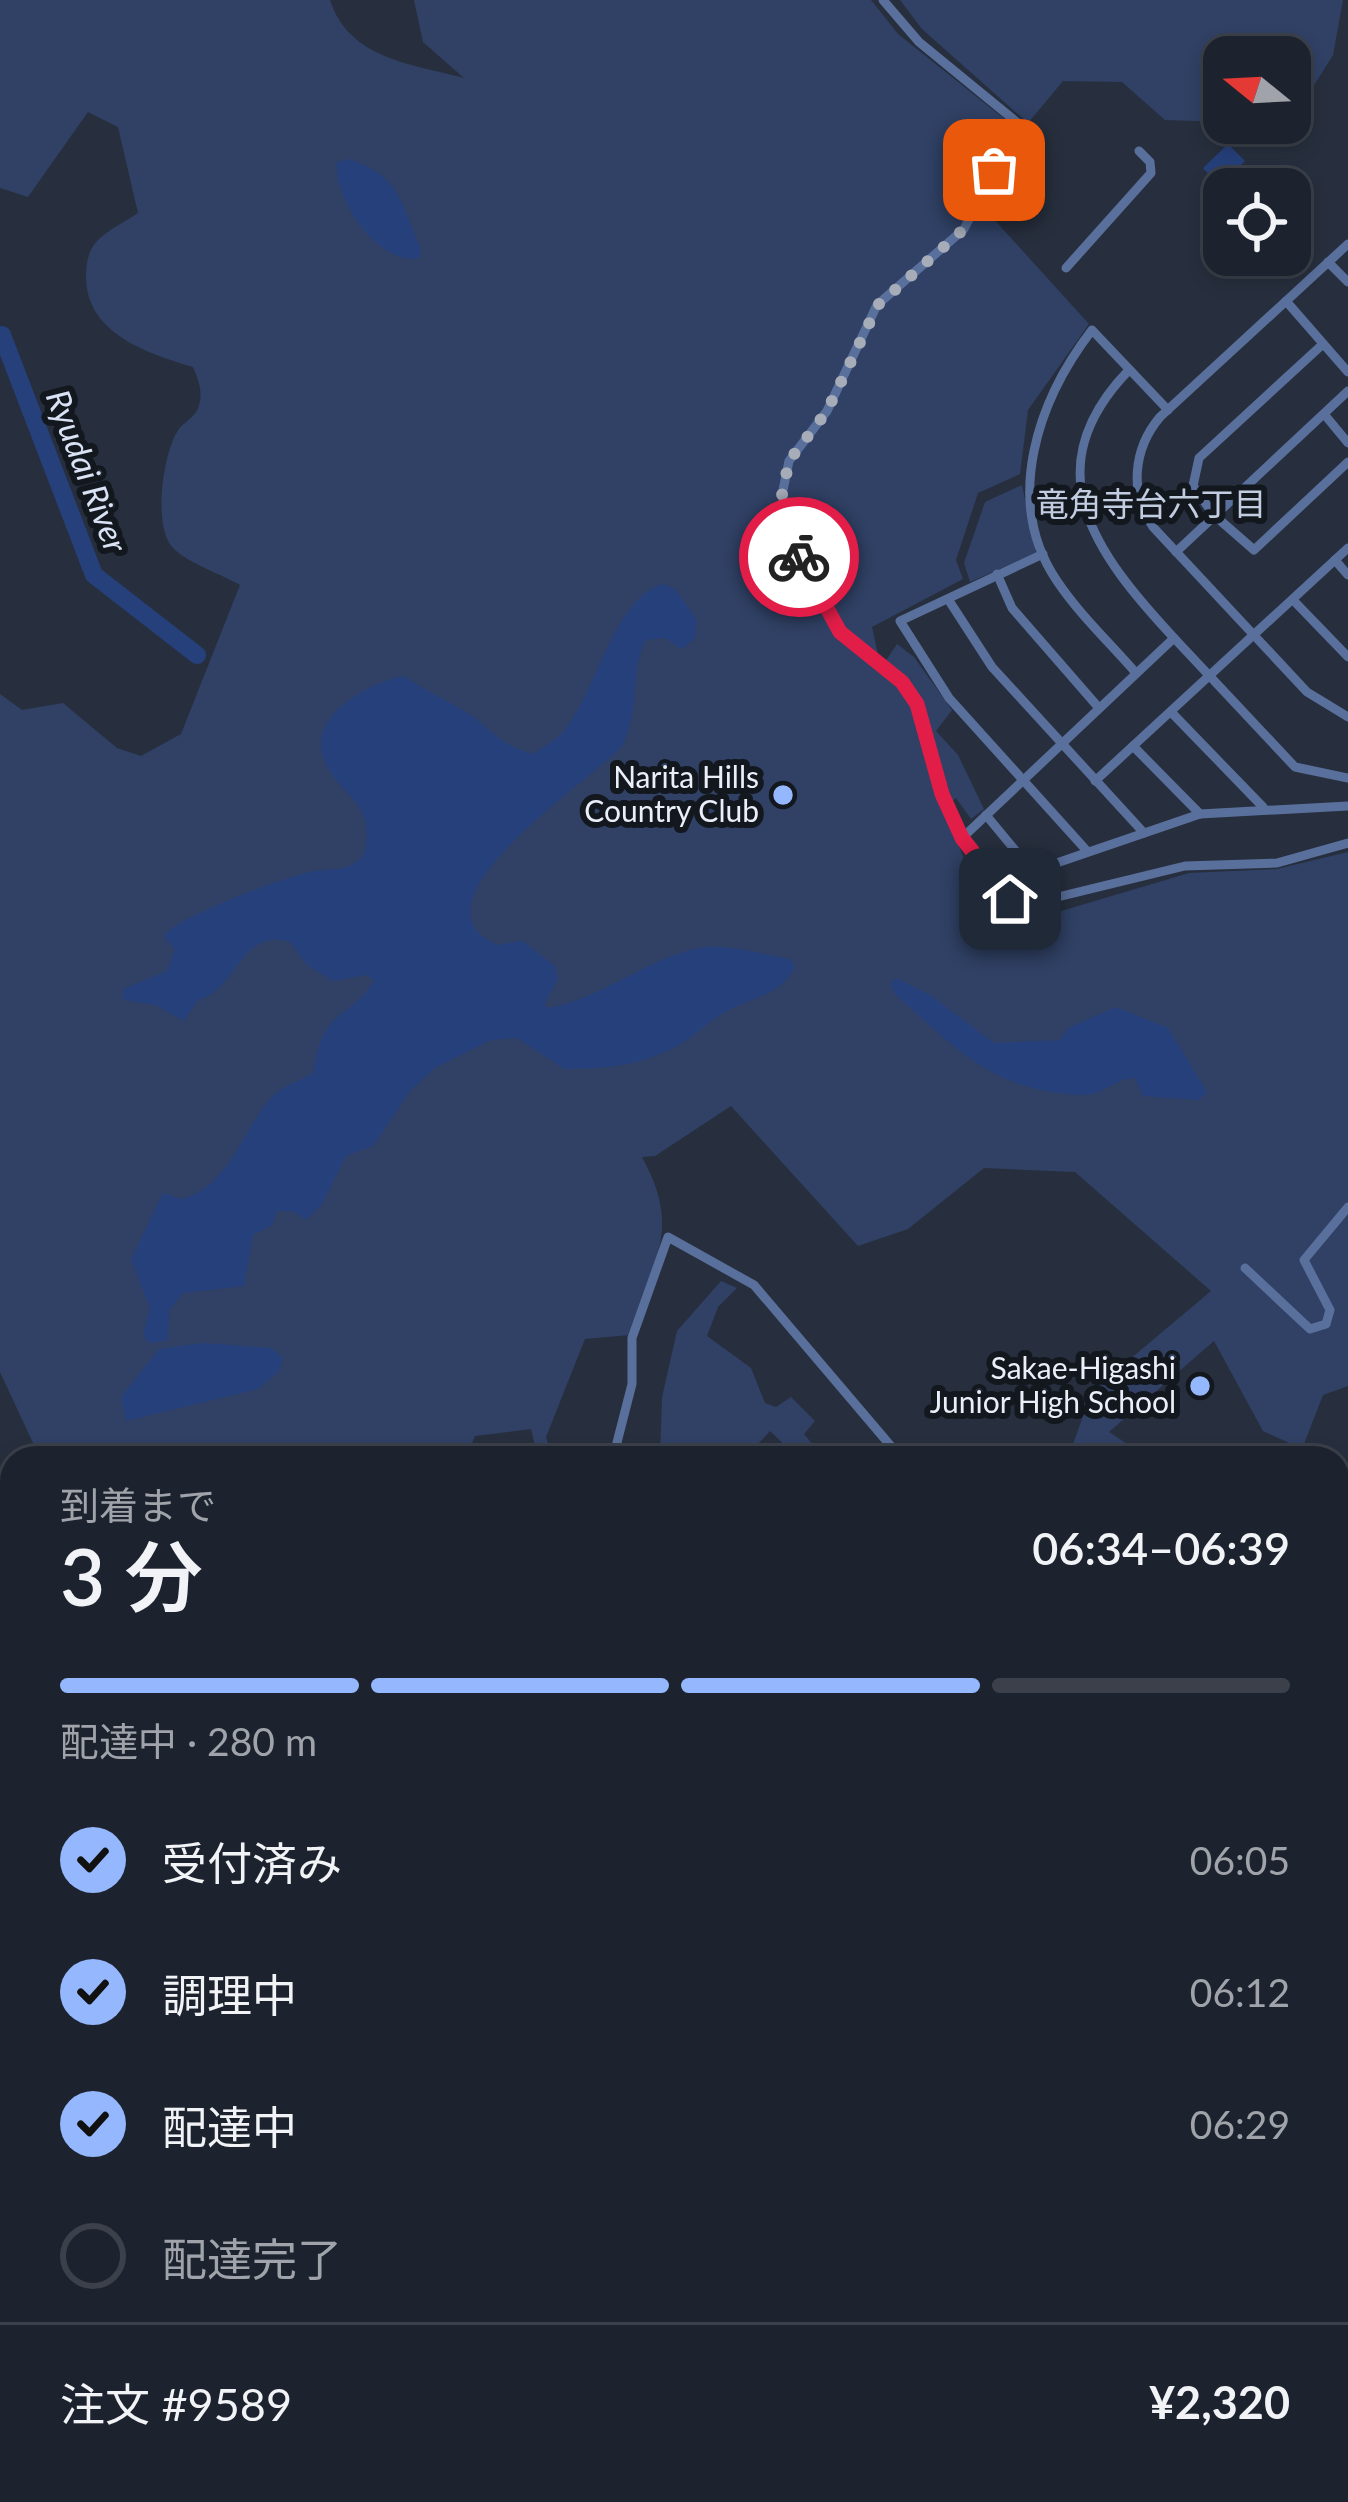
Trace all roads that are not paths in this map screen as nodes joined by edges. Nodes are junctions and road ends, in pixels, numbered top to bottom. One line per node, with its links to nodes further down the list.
1 (883, 0): 45 (street)
2 (1139, 151): 5 (street)
3 (1348, 244): 4 (street)
4 (1328, 262): 6 (street); 7 (street)
5 (1066, 268)
6 (1348, 283)
7 (1286, 301): 8 (street); 12 (street)
8 (1323, 344): 10 (street); 18 (street)
9 (1129, 370): 12 (street); 16 (street); 17 (street)
10 (1348, 372)
11 (1348, 391): 13 (street)
12 (1168, 410): 20 (street)
13 (1324, 414): 14 (street); 18 (street)
14 (1348, 443)
15 (1348, 462): 18 (street)
16 (1081, 496): 17 (street); 28 (street)
17 (1032, 502): 21 (street)
18 (1214, 515): 20 (street)
19 (1348, 548): 22 (street)
20 (1176, 552): 27 (street)
21 (1043, 554): 23 (street); 30 (street)
22 (1335, 560): 24 (street); 26 (street)
23 (997, 574): 25 (street); 32 (street)
24 (1348, 575)
25 (948, 599): 35 (street); 38 (street)
26 (1293, 600): 27 (street); 29 (street)
27 (1253, 637): 31 (street); 34 (street)
28 (1174, 638): 30 (street); 31 (street)
29 (1348, 657)
30 (1136, 673): 32 (street)
31 (1210, 676): 33 (street); 37 (street)
32 (1099, 708): 35 (street)
33 (1172, 712): 36 (street); 41 (street)
34 (1348, 717)
35 (1060, 746): 38 (street); 39 (street)
36 (1133, 746): 39 (street); 42 (street)
37 (1348, 778)
38 (1023, 780): 43 (street); 47 (street)
39 (1095, 781): 44 (street)
40 (1348, 806): 41 (street)
41 (1263, 808): 42 (street)
42 (1200, 814): 44 (street)
43 (986, 815): 45 (street); 47 (street)
44 (1144, 833): 47 (street)
45 (962, 838): 46 (street)
46 (1348, 843)
47 (1087, 851)
48 (1348, 1207): 49 (street)
49 (1245, 1268)
50 (616, 1446): 51 (street)
51 (891, 1446)

